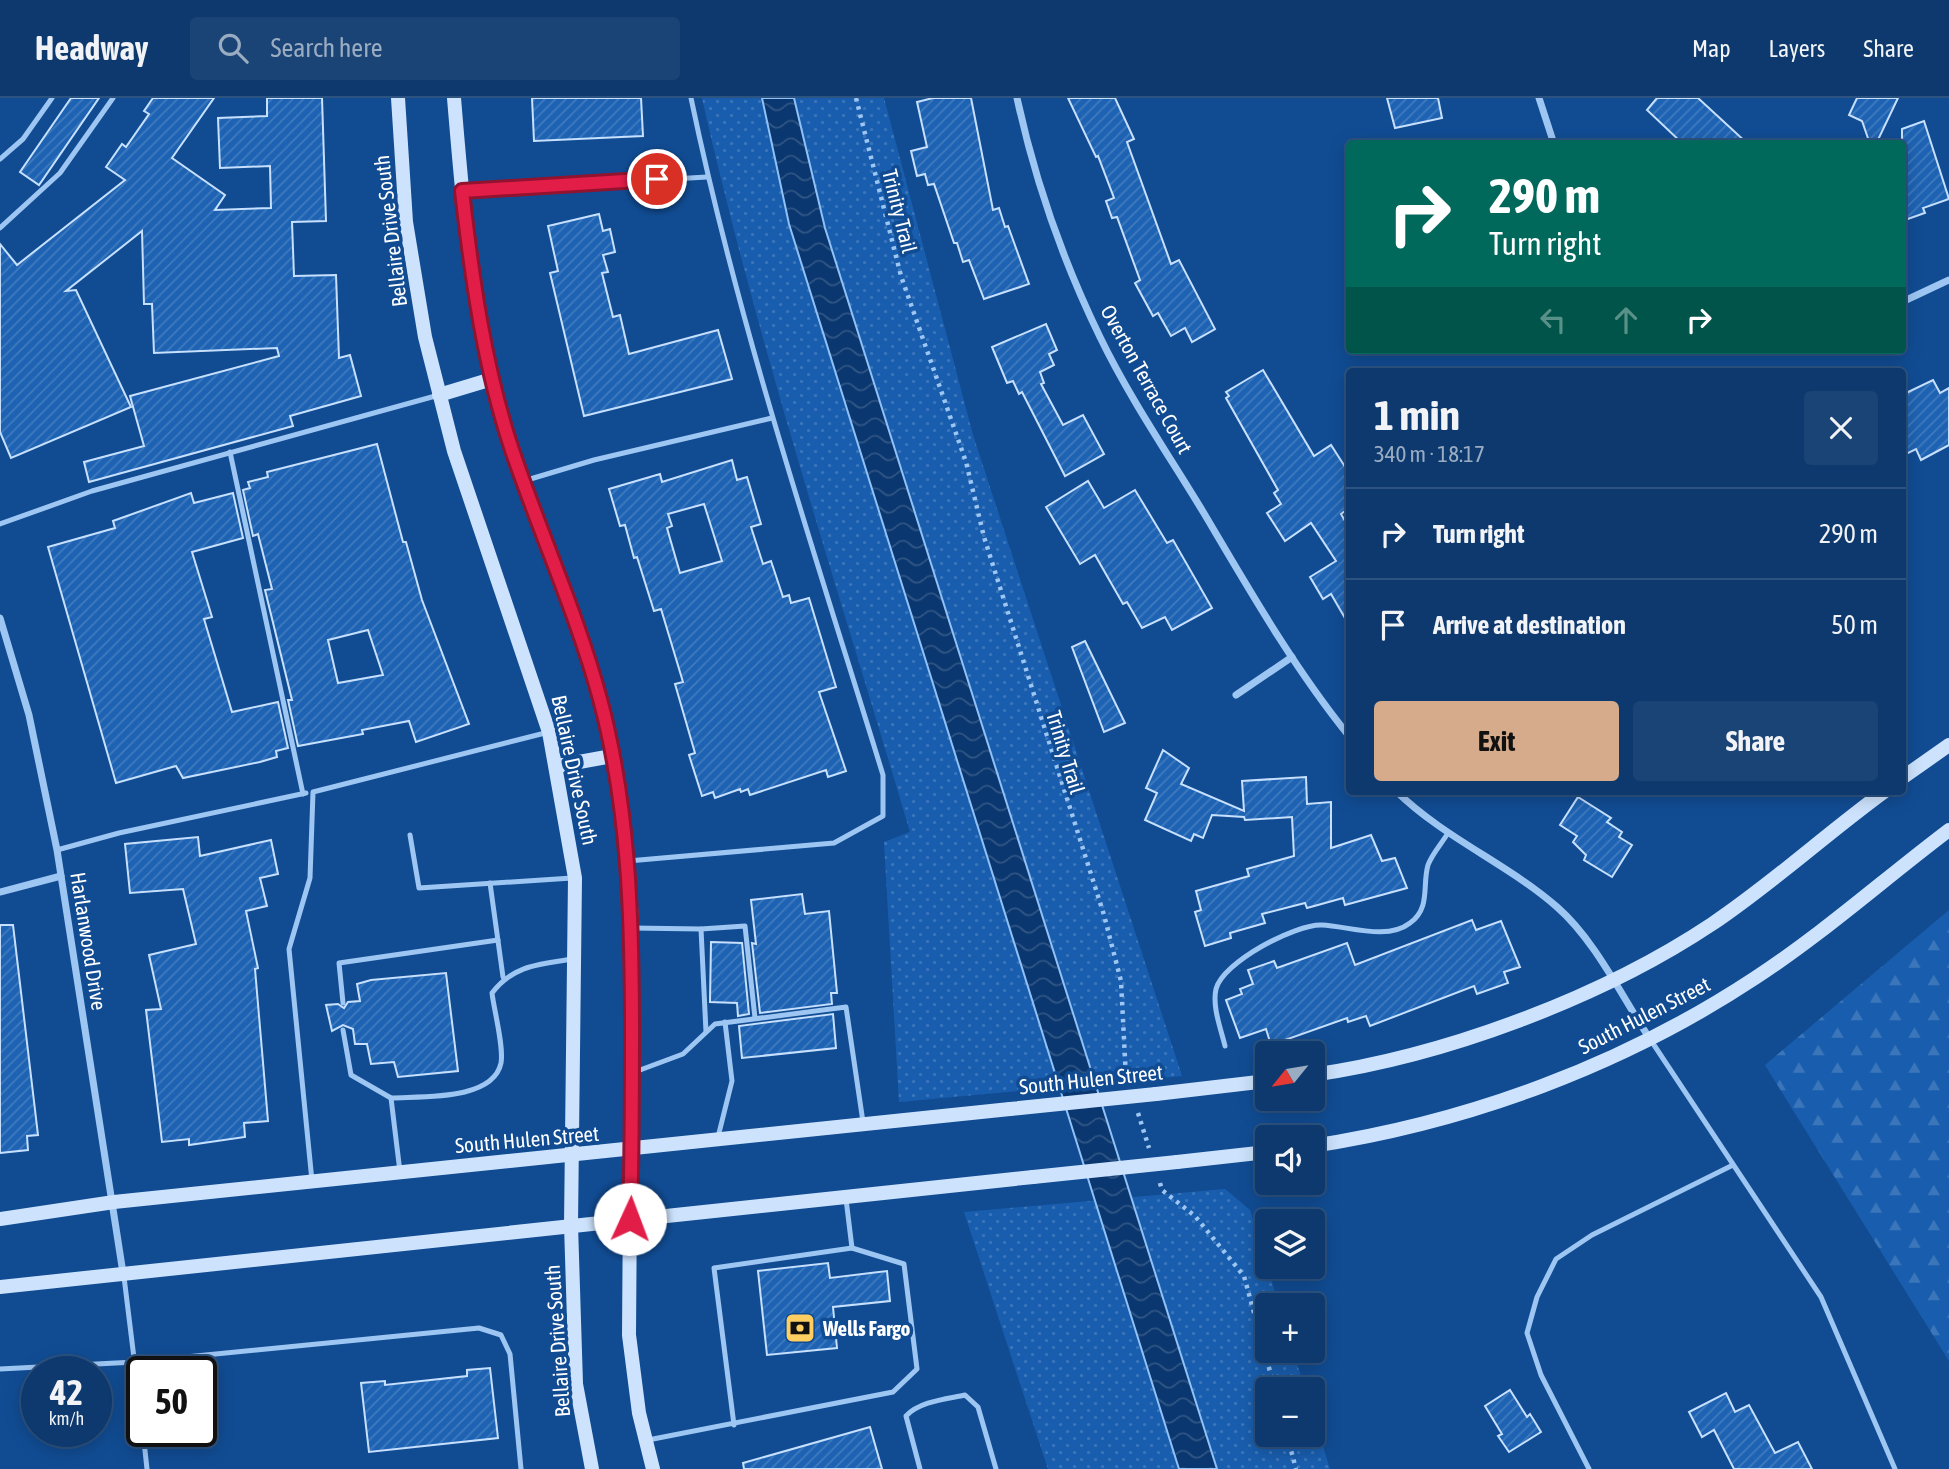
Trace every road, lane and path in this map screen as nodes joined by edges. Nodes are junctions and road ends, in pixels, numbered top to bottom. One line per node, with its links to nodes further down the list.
1 (52, 98): 10 (lane)
2 (113, 98): 13 (lane)
3 (398, 98): 17 (main road, Bellaire Drive South)
4 (454, 98): 12 (main road, Bellaire Drive South)
5 (691, 98): 11 (lane)
6 (856, 98): 59 (path, Trinity Trail)
7 (1017, 98): 23 (street, Overton Terrace Court)
8 (1539, 98): 9 (street)
9 (1553, 140)
10 (0, 159)
11 (707, 177): 12 (lane); 18 (lane)
12 (462, 191): 16 (main road, Bellaire Drive South)
13 (0, 228)
14 (1949, 280): 15 (street)
15 (1906, 300)
16 (492, 379): 17 (main road); 20 (main road, Bellaire Drive South)
17 (439, 395): 19 (lane); 25 (main road, Bellaire Drive South)
18 (772, 418): 20 (lane); 39 (lane)
19 (230, 452): 21 (lane); 32 (lane)
20 (523, 481): 28 (main road, Bellaire Drive South)
21 (0, 524)
22 (0, 618): 38 (street, Harlanwood Drive)
23 (1292, 657): 24 (street); 26 (street, Overton Terrace Court)
24 (1236, 695)
25 (548, 732): 29 (main road, Bellaire Drive South); 31 (lane)
26 (1346, 732)
27 (1949, 744): 30 (main road)
28 (612, 756): 29 (main road); 39 (main road, Bellaire Drive South)
29 (557, 766): 41 (main road, Bellaire Drive South)
30 (1906, 775)
31 (313, 792): 32 (lane); 73 (lane)
32 (303, 794): 38 (lane)
33 (1401, 795): 36 (street)
34 (1880, 795): 49 (main road)
35 (1949, 830): 55 (main road, South Hulen Street)
36 (1448, 833): 49 (street); 56 (lane)
37 (410, 835): 42 (lane)
38 (57, 850): 40 (street, Harlanwood Drive)
39 (628, 861): 44 (main road, Bellaire Drive South)
40 (61, 876): 43 (street); 75 (street, Harlanwood Drive)
41 (575, 878): 42 (lane); 47 (main road, Bellaire Drive South)
42 (490, 883): 46 (lane)
43 (0, 892)
44 (632, 928): 45 (lane); 58 (main road, Bellaire Drive South)
45 (701, 929): 51 (lane); 54 (lane)
46 (498, 940): 48 (lane); 50 (lane)
47 (576, 958): 48 (lane); 69 (main road, Bellaire Drive South)
48 (503, 977): 61 (lane)
49 (1611, 981): 55 (street); 57 (main road)
50 (343, 1003)
51 (755, 1018): 52 (lane); 63 (lane)
52 (725, 1022): 54 (lane); 64 (lane)
53 (343, 1030): 61 (lane)
54 (706, 1032): 58 (lane)
55 (1650, 1039): 65 (main road, South Hulen Street); 70 (lane)
56 (1225, 1046)
57 (1325, 1072)
58 (632, 1074): 66 (main road, Bellaire Drive South)
59 (1127, 1082)
60 (1255, 1082): 63 (main road, South Hulen Street, bridge)
61 (391, 1098): 71 (lane)
62 (1135, 1105): 68 (path)
63 (863, 1125): 64 (main road, South Hulen Street)
64 (717, 1140): 66 (main road, South Hulen Street)
65 (1325, 1143)
66 (632, 1150): 69 (main road, South Hulen Street); 77 (main road, Bellaire Drive South)
67 (1255, 1153): 74 (main road, bridge)
68 (1151, 1154)
69 (573, 1156): 71 (main road, South Hulen Street); 78 (main road, Bellaire Drive South)
70 (1733, 1165): 98 (lane); 99 (lane)
71 (400, 1172): 73 (main road, South Hulen Street)
72 (1158, 1178): 86 (path)
73 (312, 1183): 75 (main road, South Hulen Street)
74 (846, 1196): 77 (main road); 79 (lane)
75 (114, 1202): 76 (main road, South Hulen Street); 80 (street, Harlanwood Drive)
76 (0, 1219)
77 (630, 1219): 78 (main road); 88 (main road, Bellaire Drive South)
78 (571, 1225): 80 (main road); 91 (main road, Bellaire Drive South)
79 (852, 1248): 87 (lane); 87 (lane)
80 (124, 1274): 81 (main road); 82 (lane)
81 (0, 1287)
82 (134, 1356)
83 (196, 1356): 93 (lane)
84 (126, 1362): 85 (lane)
85 (0, 1369)
86 (1271, 1377)
87 (734, 1425): 88 (lane)
88 (645, 1440): 94 (main road, Bellaire Drive South)
89 (145, 1447): 92 (lane)
90 (1290, 1447): 97 (path)
91 (588, 1468)
92 (147, 1469)
93 (521, 1469)
94 (653, 1469)
95 (920, 1469): 96 (lane)
96 (996, 1469)
97 (1296, 1469)
98 (1589, 1469)
99 (1895, 1469)

